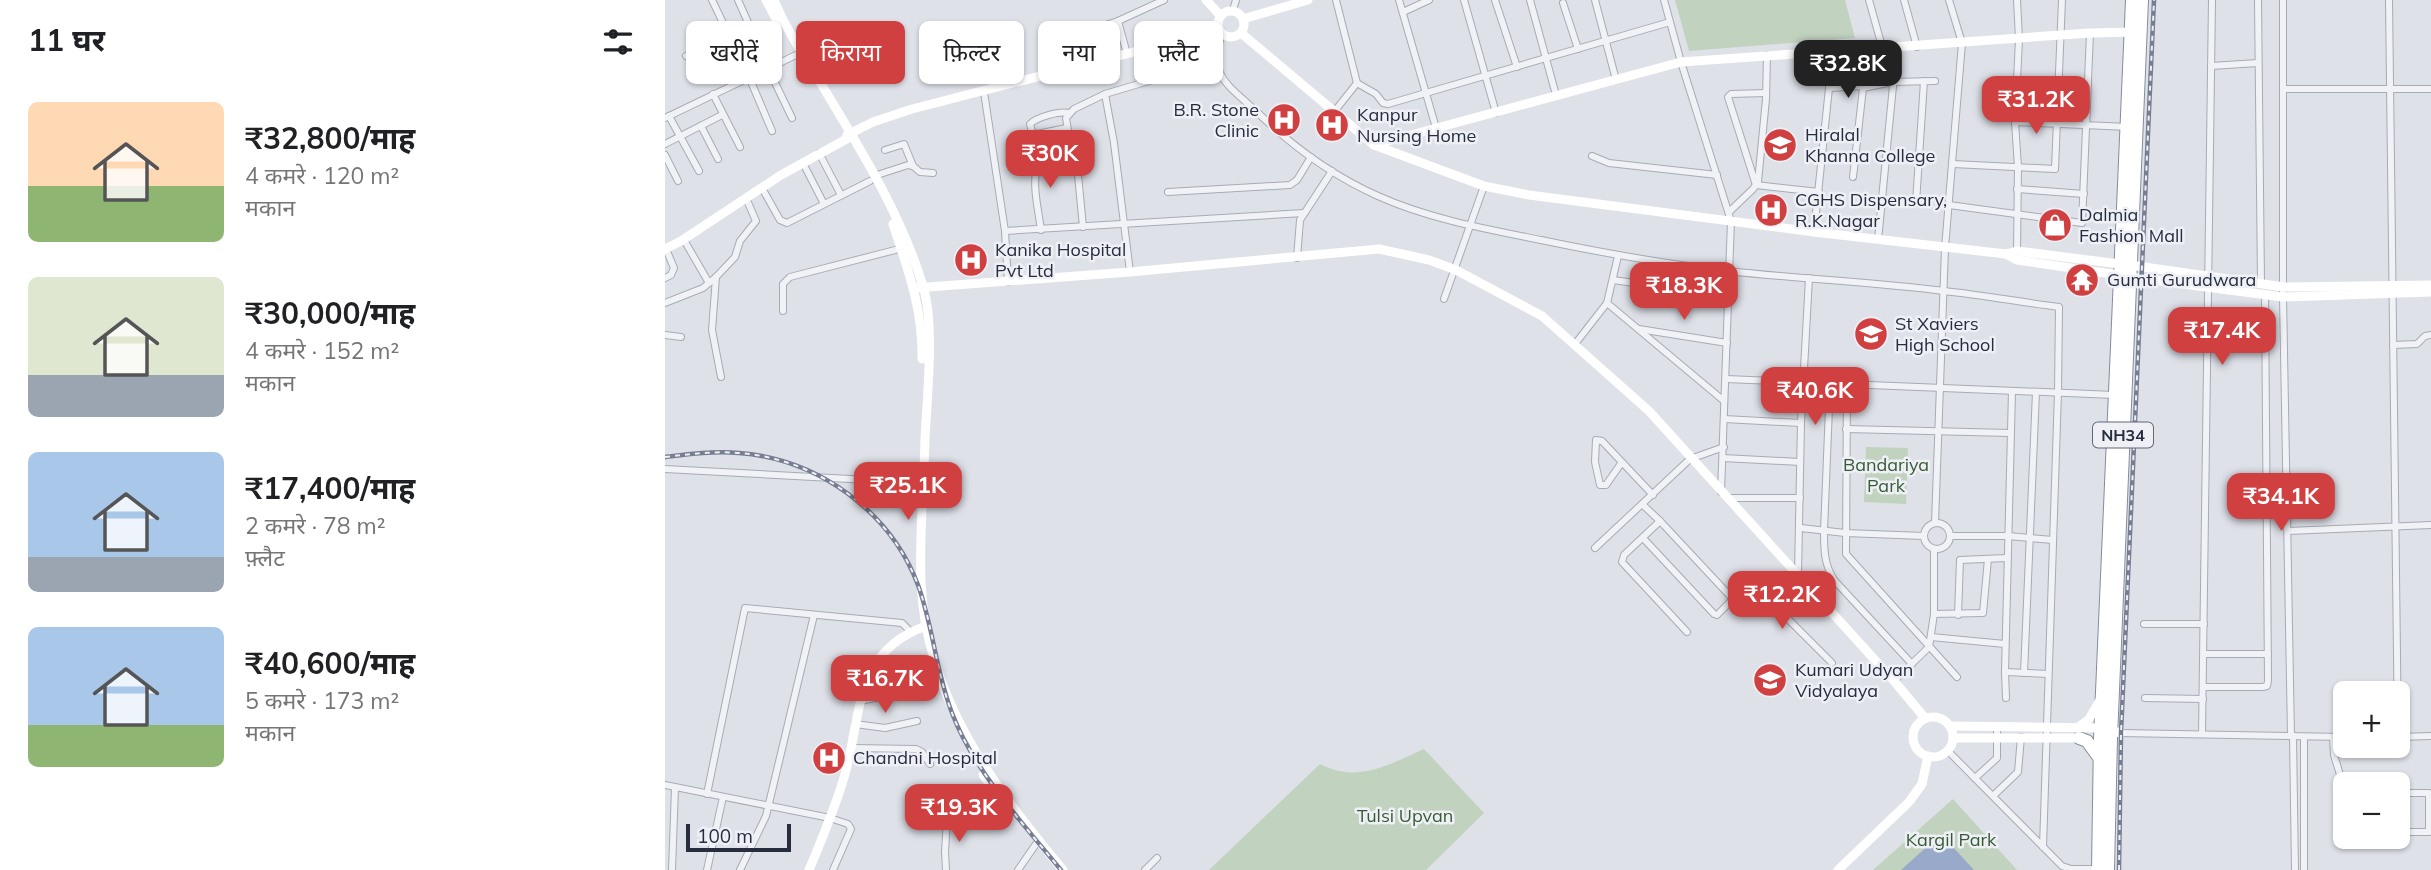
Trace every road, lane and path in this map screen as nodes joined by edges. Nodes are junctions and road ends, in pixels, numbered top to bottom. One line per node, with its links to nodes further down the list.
1 (712, 0): 33 (street)
2 (738, 0): 34 (street)
3 (766, 0): 53 (street)
4 (774, 0): 101 (street)
5 (1164, 0): 35 (street)
6 (1206, 0): 31 (street)
7 (1236, 0): 29 (street)
8 (1308, 0): 32 (street)
9 (1336, 0): 67 (street)
10 (1399, 0): 30 (street)
11 (1429, 0): 30 (street)
12 (1464, 0): 62 (street)
13 (1495, 0): 61 (street)
14 (1530, 0): 56 (street)
15 (1595, 0): 45 (street)
16 (1664, 0): 37 (street)
17 (1868, 0): 49 (street)
18 (1904, 0): 47 (street)
19 (1949, 0): 46 (street)
20 (2017, 0): 44 (street)
21 (2062, 0): 43 (street)
22 (2133, 0): 39 (highway, NH34)
23 (2142, 0): 39 (highway, NH34)
24 (2212, 0): 60 (street)
25 (2258, 0): 59 (street)
26 (2283, 0): 77 (street)
27 (2389, 0): 78 (street)
28 (1563, 3): 48 (street)
29 (1233, 10): 31 (street); 32 (street)
30 (1403, 12): 81 (street)
31 (1220, 15): 36 (street)
32 (1243, 19): 41 (street)
33 (722, 21)
34 (747, 21)
35 (1118, 21)
36 (1217, 21)
37 (1670, 22): 45 (street); 58 (street)
38 (1120, 28): 52 (street)
39 (2136, 32): 42 (street); 98 (highway, NH34)
40 (1223, 33): 41 (street)
41 (1241, 33): 86 (street)
42 (2090, 33): 43 (street); 94 (street)
43 (2061, 35): 44 (street); 93 (street)
44 (2019, 38): 46 (street); 92 (street)
45 (1606, 41): 48 (street); 64 (street)
46 (1962, 43): 47 (street); 112 (street)
47 (1917, 47): 49 (street)
48 (1578, 49): 56 (street)
49 (1883, 49): 51 (street); 68 (street)
50 (1134, 52): 52 (street)
51 (1827, 53): 54 (street); 76 (street)
52 (1127, 54): 55 (street)
53 (796, 55): 57 (street)
54 (1767, 55): 58 (street); 82 (street)
55 (1120, 56)
56 (1546, 58): 61 (street); 85 (street)
57 (782, 62)
58 (1681, 62): 64 (street); 119 (street)
59 (2259, 63): 60 (street); 162 (street)
60 (2211, 66): 156 (street)
61 (1517, 67): 62 (street)
62 (1485, 76): 81 (street); 88 (street)
63 (1038, 78): 80 (street)
64 (1616, 79): 85 (street)
65 (1223, 80): 109 (street)
66 (1935, 81): 69 (street)
67 (1357, 82): 81 (street); 86 (street)
68 (1892, 82): 69 (street); 75 (street); 145 (street)
69 (1924, 82): 132 (street)
70 (733, 84): 83 (street)
71 (752, 84): 99 (street)
72 (776, 84): 91 (street)
73 (815, 84): 101 (street)
74 (1139, 84): 84 (street)
75 (1864, 86): 76 (street); 120 (street)
76 (1829, 88): 128 (street)
77 (2283, 89): 78 (street); 169 (street)
78 (2390, 89): 79 (street); 167 (street)
79 (2431, 89)
80 (983, 92): 101 (street); 142 (street)
81 (1426, 92): 97 (street)
82 (1766, 93): 123 (street); 123 (street)
83 (713, 94): 89 (street); 90 (street)
84 (1105, 94): 87 (street); 138 (street)
85 (1556, 95): 88 (street)
86 (1334, 112): 103 (street)
87 (1069, 113): 96 (street); 96 (street)
88 (1496, 113): 97 (street)
89 (722, 115): 95 (street); 104 (street)
90 (667, 117): 100 (street)
91 (792, 118)
92 (2015, 122): 93 (street); 115 (street)
93 (2058, 123): 94 (street); 115 (street)
94 (2087, 124): 98 (street); 129 (street)
95 (701, 126): 100 (street); 110 (street)
96 (1067, 128): 114 (street)
97 (1436, 128): 103 (street)
98 (2132, 128): 153 (highway, NH34)
99 (772, 131)
100 (681, 136): 102 (street); 116 (street)
101 (849, 136): 106 (street); 121 (street)
102 (665, 144)
103 (1374, 145): 124 (street)
104 (740, 147)
105 (885, 150): 113 (street)
106 (820, 153): 111 (street); 130 (street)
107 (665, 155): 122 (street)
108 (1592, 156): 119 (street)
109 (1311, 157): 117 (street); 127 (street)
110 (718, 159)
111 (803, 163): 125 (street); 133 (street)
112 (1953, 164): 115 (street); 134 (street)
113 (913, 166): 118 (street); 121 (street)
114 (1076, 167): 140 (street); 141 (street)
115 (2018, 167): 126 (street)
116 (699, 171)
117 (1332, 171): 135 (street); 139 (street)
118 (933, 173)
119 (1717, 176): 137 (street)
120 (1853, 177)
121 (872, 179): 130 (street); 146 (street)
122 (678, 181)
123 (1756, 185): 128 (street); 137 (street)
124 (1484, 186): 137 (street); 139 (street)
125 (762, 188): 131 (street); 133 (street)
126 (2017, 189): 129 (street); 136 (street)
127 (1168, 192)
128 (1819, 192): 143 (street)
129 (2084, 194): 136 (street)
130 (841, 195): 133 (street)
131 (746, 198): 144 (street); 158 (street)
132 (1916, 203)
133 (824, 204)
134 (1949, 205): 136 (street); 147 (street)
135 (1304, 213): 138 (street); 151 (street)
136 (2017, 215): 150 (street)
137 (1730, 216): 143 (street); 154 (street)
138 (1123, 224): 140 (street); 155 (street)
139 (1471, 226): 149 (street); 152 (street)
140 (1083, 227): 141 (street)
141 (1041, 230): 142 (street)
142 (1005, 231): 161 (street)
143 (1814, 232): 145 (street)
144 (684, 240): 148 (street); 163 (street)
145 (1878, 240): 147 (street)
146 (904, 247): 166 (street); 176 (street)
147 (1945, 248): 150 (street); 168 (street)
148 (666, 249): 157 (street)
149 (1618, 256): 154 (street); 160 (street)
150 (2017, 256): 153 (street)
151 (1297, 258): 152 (street); 155 (street)
152 (1456, 270): 173 (street); 182 (street)
153 (2125, 270): 156 (street); 165 (street); 193 (highway, NH34); 210 (highway, NH34)
154 (1730, 271): 159 (street); 172 (street)
155 (1130, 272): 161 (street)
156 (2210, 275): 162 (street); 165 (street)
157 (665, 278)
158 (716, 278): 163 (street); 184 (street)
159 (1809, 278): 168 (street); 186 (street)
160 (1613, 280): 172 (street); 175 (street)
161 (1008, 282): 166 (street)
162 (2261, 283): 169 (street)
163 (709, 284): 174 (street)
164 (2431, 285): 167 (street)
165 (2210, 287): 171 (street); 238 (street)
166 (919, 288): 206 (street)
167 (2393, 290): 169 (street); 170 (street); 183 (street)
168 (1943, 291): 189 (street); 192 (street)
169 (2283, 292): 171 (street); 207 (street)
170 (2431, 292)
171 (2265, 295): 211 (street)
172 (1727, 296): 181 (street)
173 (1444, 299)
174 (665, 303)
175 (1608, 303): 177 (street); 182 (street)
176 (783, 311)
177 (1637, 329): 181 (street); 194 (street)
178 (665, 335): 180 (street)
179 (2431, 335): 183 (street)
180 (681, 337)
181 (1727, 343): 185 (street)
182 (1575, 344): 202 (street)
183 (2393, 345): 217 (street)
184 (721, 377)
185 (1726, 379): 186 (street); 194 (street)
186 (1805, 381): 187 (street); 196 (street)
187 (1830, 383): 188 (street); 219 (street)
188 (1847, 385): 189 (street); 197 (street)
189 (1939, 386): 190 (street); 198 (street)
190 (2012, 391): 191 (street); 199 (street)
191 (2036, 392): 192 (street); 226 (street)
192 (2058, 392): 193 (street); 227 (street)
193 (2115, 395): 210 (highway, NH34)
194 (1724, 401): 195 (street)
195 (1724, 419): 196 (street); 200 (street)
196 (1801, 423): 204 (street)
197 (1846, 429): 198 (street); 221 (street)
198 (1938, 432): 199 (street); 215 (street)
199 (2010, 433): 224 (street)
200 (1724, 447): 201 (street); 202 (street)
201 (1723, 458): 204 (street); 209 (street)
202 (1690, 459): 208 (street); 209 (street)
203 (1622, 462): 203 (street); 208 (street)
204 (1800, 462): 212 (street)
205 (665, 469): 206 (street)
206 (921, 483): 239 (street)
207 (2287, 494): 211 (street); 220 (street)
208 (1653, 495): 213 (street)
209 (1724, 495): 212 (street); 232 (street)
210 (2116, 495): 256 (highway, NH34); 268 (highway, NH34)
211 (2267, 495): 245 (street)
212 (1800, 499): 218 (street)
213 (1643, 505): 214 (street); 228 (street)
214 (1660, 520): 225 (street); 233 (street)
215 (1935, 523): 222 (street); 223 (street)
216 (2431, 525): 217 (street)
217 (2396, 526): 220 (street); 253 (street)
218 (1801, 528): 219 (street); 232 (street)
219 (1824, 531): 221 (street); 247 (street)
220 (2288, 531): 270 (street)
221 (1845, 533): 222 (street); 243 (street)
222 (1924, 536): 229 (street)
223 (1951, 536): 224 (street); 229 (street)
224 (2007, 536): 226 (street); 230 (street)
225 (1643, 538): 233 (street); 240 (street)
226 (2029, 538): 227 (street); 249 (street)
227 (2053, 540): 250 (street)
228 (1595, 548)
229 (1934, 549): 234 (street)
230 (2007, 558): 231 (street); 242 (street)
231 (1988, 559): 236 (street); 236 (street)
232 (1798, 574): 252 (street)
233 (1731, 601): 246 (street)
234 (1934, 614): 236 (street); 241 (street)
235 (814, 615): 239 (street); 286 (street); 289 (street)
236 (1958, 615)
237 (2144, 624): 238 (street)
238 (2204, 624): 244 (street)
239 (919, 629): 260 (street); 294 (street); 305 (street)
240 (1688, 632)
241 (1931, 636): 242 (street); 243 (street)
242 (2005, 644): 248 (street)
243 (1929, 647): 247 (street); 251 (street)
244 (2204, 654): 245 (street); 254 (street)
245 (2268, 654): 254 (street)
246 (1832, 663)
247 (1912, 664): 252 (street)
248 (2005, 673): 249 (street); 257 (street)
249 (2024, 673): 250 (street)
250 (2048, 674): 266 (street)
251 (1957, 677)
252 (1894, 681): 261 (street)
253 (2397, 681)
254 (2203, 688): 259 (street)
255 (910, 691): 260 (street)
256 (2102, 697): 267 (street); 268 (highway, NH34)
257 (2006, 698)
258 (2145, 698): 259 (street)
259 (2203, 699): 269 (street)
260 (859, 702): 263 (street)
261 (1924, 718): 264 (street); 279 (street)
262 (917, 722): 263 (street)
263 (855, 724): 277 (street)
264 (1951, 726): 265 (street); 276 (street)
265 (1997, 732): 266 (street); 272 (street); 276 (street); 282 (street)
266 (2048, 732): 267 (street); 272 (street); 295 (street)
267 (2078, 733): 268 (street); 280 (highway)
268 (2109, 733): 269 (street); 280 (highway, NH34); 293 (highway, NH34)
269 (2202, 734): 270 (street)
270 (2293, 736): 273 (street); 309 (street)
271 (2431, 736): 275 (street)
272 (2021, 737): 287 (street)
273 (2304, 737): 274 (street); 310 (street)
274 (2333, 737)
275 (2410, 737)
276 (1953, 738): 278 (street)
277 (851, 748): 281 (street); 290 (street)
278 (1948, 751): 279 (street); 282 (street)
279 (1928, 756): 307 (street)
280 (2100, 759): 293 (highway, NH34)
281 (930, 764)
282 (1975, 778): 287 (street)
283 (665, 786): 284 (street)
284 (675, 788): 286 (street); 297 (street)
285 (2410, 793): 292 (street)
286 (708, 794): 288 (street)
287 (1993, 796): 295 (street)
288 (723, 797): 289 (street); 298 (street)
289 (767, 806): 290 (street); 299 (street)
290 (830, 818): 300 (street); 301 (street)
291 (947, 819): 302 (street)
292 (2410, 832)
293 (2103, 837): 308 (highway, NH34)
294 (1036, 844): 303 (street); 304 (street)
295 (2043, 847): 308 (street)
296 (1157, 858): 306 (street)
297 (672, 870)
298 (707, 870)
299 (740, 870)
300 (809, 870)
301 (833, 870)
302 (946, 870)
303 (1018, 870)
304 (1057, 870)
305 (1063, 870)
306 (1145, 870)
307 (1838, 870)
308 (2101, 870)
309 (2295, 870)
310 (2304, 870)

